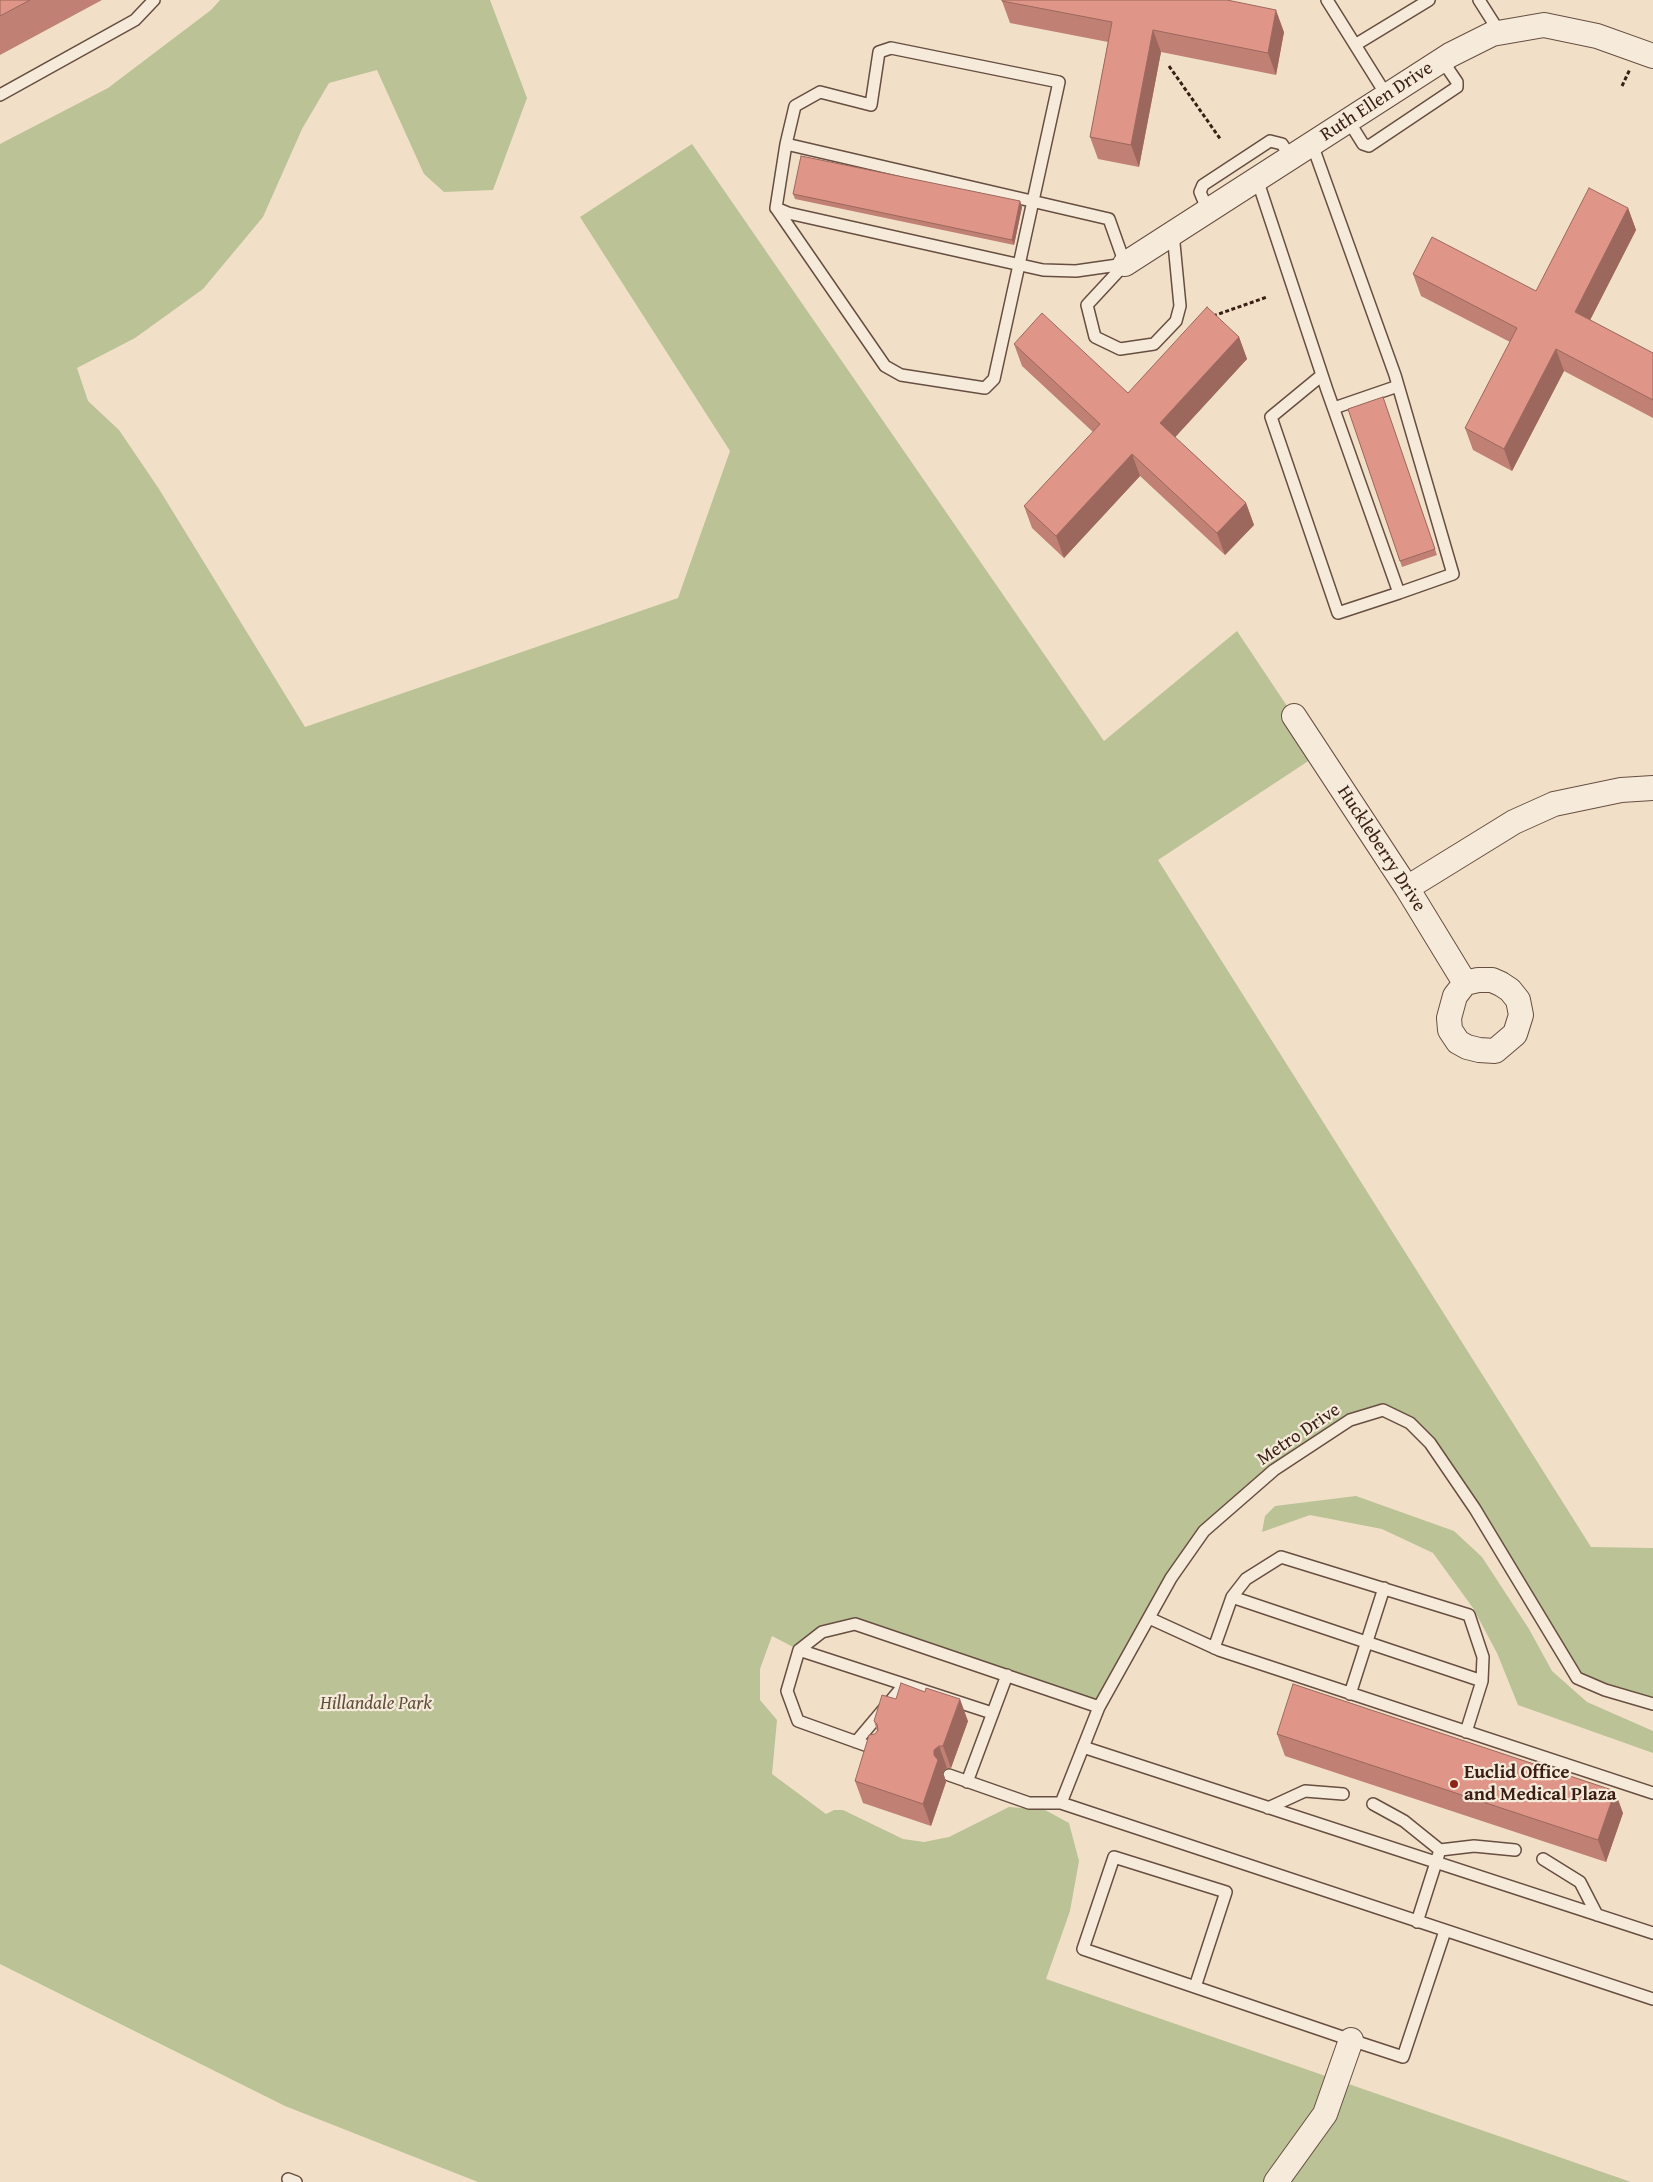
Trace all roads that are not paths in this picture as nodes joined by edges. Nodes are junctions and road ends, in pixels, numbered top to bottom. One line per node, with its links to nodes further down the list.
1 (154, 0): 11 (lane)
2 (1327, 0): 8 (lane)
3 (1405, 0): 6 (lane)
4 (1429, 0): 6 (lane)
5 (1479, 0): 7 (lane)
6 (1412, 10): 8 (lane)
7 (1500, 33): 9 (street, Ruth Ellen Drive); 10 (street, Ruth Ellen Drive)
8 (1355, 45): 12 (lane)
9 (1653, 56)
10 (1442, 60): 12 (street, Ruth Ellen Drive); 13 (lane)
11 (0, 95)
12 (1387, 96): 13 (street, Ruth Ellen Drive)
13 (1348, 120): 15 (street, Ruth Ellen Drive)
14 (786, 144): 18 (lane); 18 (lane); 19 (lane)
15 (1312, 144): 16 (street, Ruth Ellen Drive); 25 (lane)
16 (1291, 158): 17 (street, Ruth Ellen Drive); 20 (lane)
17 (1257, 179): 20 (street, Ruth Ellen Drive); 24 (lane)
18 (1032, 201): 22 (lane); 23 (lane)
19 (776, 208): 23 (lane); 23 (lane)
20 (1208, 211): 21 (street, Ruth Ellen Drive)
21 (1173, 233): 22 (street, Ruth Ellen Drive); 22 (lane)
22 (1125, 264): 23 (lane)
23 (1020, 265)
24 (1322, 374): 26 (lane); 27 (lane)
25 (1398, 386): 26 (lane); 27 (lane)
26 (1334, 408): 27 (lane)
27 (1399, 592)
28 (1294, 716): 30 (street, Huckleberry Drive)
29 (1653, 788): 30 (street)
30 (1407, 888): 31 (street, Huckleberry Drive)
31 (1465, 983)
32 (1384, 1588): 33 (lane); 35 (lane); 39 (lane)
33 (1232, 1597): 35 (lane); 36 (lane)
34 (1149, 1618): 36 (lane); 42 (lane, Metro Drive); 43 (lane, Metro Drive)
35 (1367, 1642): 39 (lane); 41 (lane)
36 (1214, 1648): 41 (lane)
37 (799, 1650): 38 (lane); 40 (lane); 46 (lane)
38 (1007, 1675): 43 (lane); 44 (lane)
39 (1482, 1681): 45 (lane)
40 (904, 1685): 44 (lane); 46 (lane)
41 (1350, 1694): 45 (lane)
42 (1653, 1704)
43 (1099, 1707): 47 (lane, Metro Drive)
44 (992, 1713): 50 (lane)
45 (1466, 1732): 51 (lane)
46 (856, 1742): 48 (lane)
47 (1083, 1748): 53 (lane, Metro Drive); 55 (lane)
48 (879, 1750)
49 (949, 1775): 50 (lane)
50 (967, 1782): 53 (lane)
51 (1653, 1793)
52 (1343, 1794): 55 (lane)
53 (1061, 1803): 61 (lane)
54 (1373, 1804): 56 (lane)
55 (1268, 1808): 59 (lane)
56 (1440, 1850): 57 (lane); 59 (lane)
57 (1515, 1850)
58 (1543, 1859): 60 (lane)
59 (1435, 1863): 60 (lane); 61 (lane)
60 (1597, 1915): 63 (lane)
61 (1417, 1922): 62 (lane)
62 (1445, 1931): 65 (lane); 66 (lane)
63 (1653, 1933)
64 (1195, 1987): 64 (lane); 66 (lane)
65 (1653, 1999)
66 (1351, 2040): 67 (street)
67 (1276, 2182)

